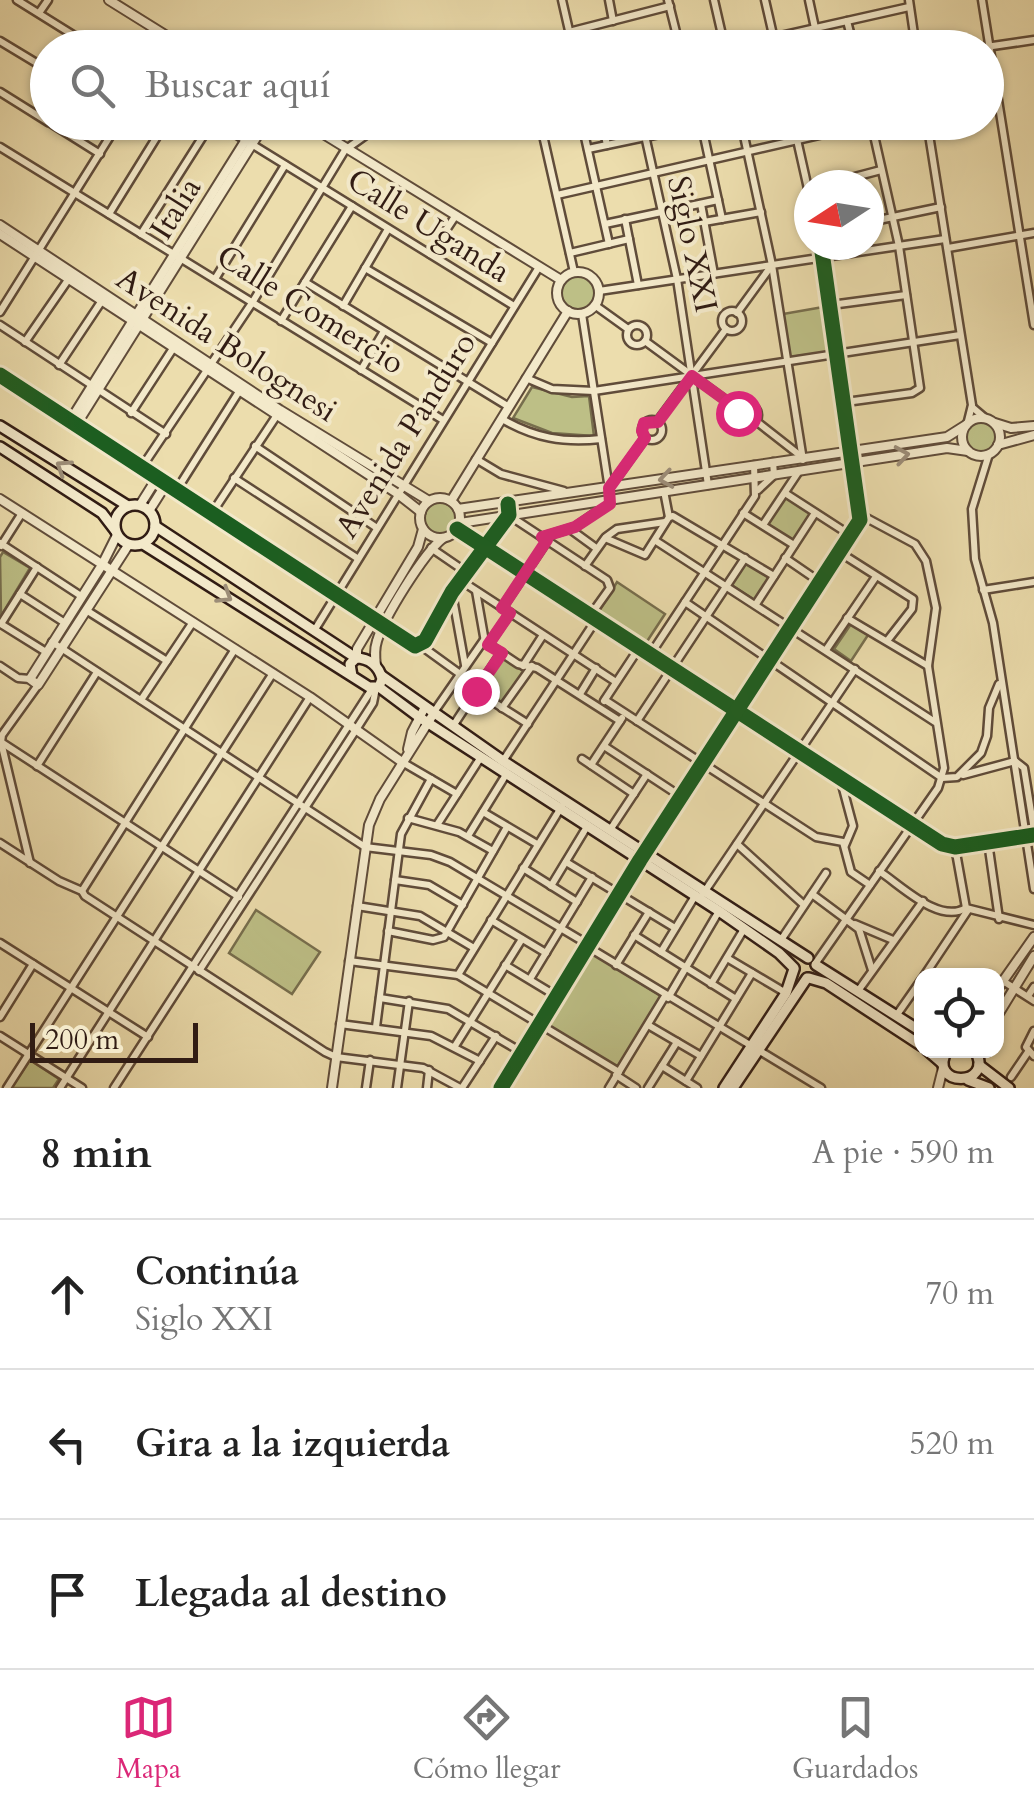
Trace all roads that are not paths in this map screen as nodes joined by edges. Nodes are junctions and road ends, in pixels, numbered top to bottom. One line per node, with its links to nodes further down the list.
1 (17, 0): 12 (street)
2 (48, 0): 12 (street)
3 (108, 0): 17 (street)
4 (562, 0): 18 (street)
5 (609, 0): 13 (street)
6 (714, 0): 21 (street)
7 (765, 0): 22 (street)
8 (809, 0): 15 (street)
9 (982, 0): 26 (street)
10 (669, 3): 13 (street); 20 (street)
11 (909, 4): 14 (street); 25 (street)
12 (39, 14): 16 (street)
13 (614, 21): 19 (street)
14 (847, 21): 15 (street); 24 (street)
15 (815, 28): 23 (street)
16 (65, 30)
17 (157, 30)
18 (569, 30)
19 (577, 30)
20 (676, 30)
21 (722, 30)
22 (772, 30)
23 (806, 30)
24 (849, 30)
25 (913, 30)
26 (985, 30)
27 (0, 40): 30 (street)
28 (1034, 40): 29 (street)
29 (1004, 44)
30 (30, 59)
31 (0, 92): 32 (street)
32 (30, 111)
33 (77, 140): 59 (street)
34 (108, 140): 59 (street)
35 (155, 140): 77 (street)
36 (202, 140): 88 (street)
37 (244, 140): 54 (street, Calle Uganda)
38 (250, 140): 54 (street, Italia)
39 (251, 140): 54 (street)
40 (331, 140): 58 (street)
41 (358, 140): 58 (street)
42 (544, 140): 70 (street)
43 (587, 140): 57 (street)
44 (605, 140): 55 (street)
45 (628, 140): 55 (street)
46 (646, 140): 65 (street, Siglo XXI)
47 (705, 140): 61 (street)
48 (744, 140): 60 (street)
49 (802, 140): 53 (street)
50 (875, 140): 64 (street)
51 (930, 140): 74 (street)
52 (1003, 140): 89 (street)
53 (798, 141): 60 (street); 63 (street)
54 (249, 143): 62 (street, Calle Uganda); 98 (street, Italia)
55 (606, 145): 57 (street)
56 (0, 147): 69 (street, Calle Comercio)
57 (588, 149): 67 (street)
58 (346, 150): 68 (street); 78 (street)
59 (100, 154): 69 (street)
60 (747, 154): 61 (street); 76 (street)
61 (710, 162): 65 (street); 71 (street)
62 (285, 165): 68 (street, Calle Uganda); 107 (street)
63 (805, 170)
64 (882, 170)
65 (653, 174): 67 (street); 75 (street, Siglo XXI)
66 (884, 178): 79 (street)
67 (596, 186): 70 (street); 84 (street)
68 (321, 187): 73 (street, Calle Uganda); 115 (street)
69 (74, 192): 77 (street, Calle Comercio); 97 (street)
70 (557, 195): 95 (street)
71 (718, 200): 72 (street); 81 (street)
72 (700, 204): 75 (street); 83 (street)
73 (352, 206): 85 (street, Calle Uganda); 110 (street)
74 (941, 207): 79 (street); 92 (street)
75 (662, 212): 82 (street); 109 (street, Siglo XXI)
76 (761, 212): 81 (street); 101 (street)
77 (109, 214): 88 (street, Calle Comercio)
78 (456, 215): 96 (street); 102 (street)
79 (893, 216): 80 (street); 93 (street)
80 (884, 218)
81 (722, 219): 83 (street)
82 (625, 220): 84 (street); 90 (street)
83 (704, 222): 105 (street)
84 (604, 224): 91 (street)
85 (388, 228): 96 (street, Calle Uganda); 103 (street)
86 (1, 229): 97 (street, Avenida Bolognesi)
87 (1034, 233): 89 (street)
88 (141, 234): 98 (street, Calle Comercio)
89 (1020, 236): 92 (street); 127 (street)
90 (629, 239): 91 (street); 111 (street)
91 (609, 244): 95 (street)
92 (946, 244): 93 (street); 131 (street)
93 (899, 246): 94 (street); 113 (street)
94 (884, 248)
95 (570, 253): 104 (street)
96 (430, 254): 118 (street, Calle Uganda)
97 (38, 255): 106 (street, Avenida Bolognesi); 121 (street)
98 (178, 256): 107 (street, Calle Comercio); 124 (street, Italia)
99 (804, 260): 101 (street)
100 (824, 260): 116 (street)
101 (772, 265): 105 (street); 122 (street); 138 (street)
102 (539, 266): 108 (street); 118 (street, Avenida Panduro)
103 (365, 268): 117 (street); 135 (street)
104 (574, 272): 108 (street); 112 (street)
105 (714, 274): 109 (street)
106 (71, 276): 114 (street, Avenida Bolognesi); 133 (street)
107 (215, 279): 115 (street, Calle Comercio)
108 (561, 280): 120 (street)
109 (677, 280): 111 (street); 143 (street, Siglo XXI)
110 (305, 282): 117 (street); 125 (street)
111 (638, 286): 112 (street)
112 (599, 291): 119 (street)
113 (906, 295): 116 (street); 134 (street)
114 (104, 298): 124 (street, Avenida Bolognesi); 139 (street)
115 (252, 303): 125 (street, Calle Comercio); 140 (street)
116 (832, 305): 137 (street)
117 (343, 306): 130 (street)
118 (514, 306): 135 (street, Avenida Panduro)
119 (596, 306): 123 (street); 128 (street)
120 (568, 311): 123 (street); 144 (street)
121 (0, 312)
122 (738, 313): 129 (street); 129 (street)
123 (582, 314): 148 (street)
124 (138, 320): 136 (street, Avenida Bolognesi); 147 (street, Italia)
125 (281, 322): 141 (street, Calle Comercio)
126 (0, 324): 133 (street)
127 (1034, 325)
128 (628, 329): 132 (street); 132 (street)
129 (726, 329): 143 (street)
130 (384, 330): 141 (street); 145 (street)
131 (960, 335): 134 (street); 150 (street)
132 (645, 341): 143 (street, Siglo XXI)
133 (25, 342): 139 (street)
134 (913, 342): 137 (street); 149 (street)
135 (492, 343): 145 (street, Avenida Panduro)
136 (175, 345): 140 (street, Avenida Bolognesi); 153 (street)
137 (839, 353): 138 (street); 149 (street)
138 (788, 361): 143 (street); 174 (street)
139 (59, 364): 147 (street)
140 (210, 367): 146 (street, Avenida Bolognesi); 164 (street)
141 (362, 370): 156 (street, Calle Comercio)
142 (0, 375): 160 (street)
143 (692, 376): 148 (street); 152 (street, Siglo XXI); 159 (street); 181 (street, Siglo XXI)
144 (526, 378): 148 (street); 151 (street)
145 (468, 382): 151 (street); 156 (street, Avenida Panduro)
146 (242, 388): 154 (street, Avenida Bolognesi); 190 (street)
147 (94, 389): 153 (street); 160 (street, Italia)
148 (594, 391): 167 (street)
149 (846, 402): 171 (street)
150 (972, 406): 157 (street); 161 (street)
151 (509, 407): 155 (street)
152 (739, 410): 158 (street); 158 (street)
153 (131, 412): 164 (street)
154 (278, 412): 169 (street); 189 (street, Avenida Bolognesi)
155 (502, 419): 167 (street); 175 (street)
156 (443, 420): 189 (street, Avenida Panduro)
157 (988, 420): 161 (street); 163 (street); 168 (street)
158 (756, 421): 174 (street)
159 (658, 422): 166 (street); 166 (street)
160 (73, 423): 179 (street)
161 (966, 425): 171 (street); 172 (street)
162 (0, 426): 201 (main road, one-way to 162)
163 (1034, 426)
164 (166, 434): 179 (street)
165 (1034, 435): 168 (street)
166 (645, 438): 188 (street)
167 (600, 439): 188 (street)
168 (998, 445): 173 (street)
169 (255, 446): 184 (street); 216 (street)
170 (0, 447): 219 (main road)
171 (852, 450): 174 (street); 177 (street)
172 (968, 451): 173 (street); 177 (street, one-way to 172)
173 (990, 454): 251 (street)
174 (802, 456): 176 (street); 180 (street)
175 (476, 459): 193 (street); 198 (street)
176 (773, 462): 178 (street); 182 (street)
177 (854, 462): 180 (street); 210 (street)
178 (754, 466): 181 (street); 185 (street)
179 (141, 468): 183 (street)
180 (802, 471): 182 (street); 194 (street)
181 (706, 473): 187 (street, Siglo XXI); 188 (street, one-way to 188)
182 (774, 474): 185 (street); 192 (street)
183 (157, 478): 186 (street); 202 (street)
184 (234, 478): 204 (street); 234 (street)
185 (755, 478): 187 (street); 192 (street)
186 (166, 484): 190 (street); 202 (street)
187 (708, 485): 191 (street)
188 (609, 488): 193 (street); 195 (street)
189 (400, 490): 197 (street, Avenida Bolognesi); 205 (street, Avenida Bolognesi); 216 (street, Avenida Panduro)
190 (176, 491): 204 (street)
191 (664, 491): 195 (street); 212 (street)
192 (757, 491): 206 (street)
193 (575, 493): 200 (street)
194 (784, 494): 208 (street); 213 (street)
195 (611, 498): 199 (street); 211 (street)
196 (0, 499): 207 (street)
197 (429, 501): 198 (street); 205 (street)
198 (451, 501): 203 (street)
199 (589, 502): 209 (street); 211 (street)
200 (508, 504): 203 (street); 209 (street)
201 (128, 506): 202 (main road); 219 (main road)
202 (144, 508): 214 (main road)
203 (458, 509): 215 (street)
204 (212, 512): 254 (street)
205 (421, 512): 217 (street)
206 (743, 512): 213 (street); 227 (street)
207 (22, 513): 228 (street); 237 (street)
208 (815, 513): 220 (street); 229 (street)
209 (510, 515): 215 (street); 223 (street); 230 (street)
210 (861, 515): 220 (street); 290 (street)
211 (592, 516): 218 (street)
212 (668, 519): 222 (street); 224 (street); 227 (street)
213 (763, 525): 229 (street)
214 (155, 526): 226 (main road); 270 (main road)
215 (458, 526): 221 (street); 230 (street)
216 (377, 528): 234 (street, Avenida Panduro)
217 (424, 530): 221 (street); 264 (street)
218 (570, 530): 223 (street); 232 (street)
219 (116, 532): 225 (main road); 237 (street)
220 (850, 534): 233 (street)
221 (443, 538): 231 (street)
222 (605, 538): 224 (street); 232 (street)
223 (544, 539): 238 (street); 243 (street)
224 (656, 541): 241 (street)
225 (129, 544): 226 (main road); 240 (street)
226 (142, 544): 298 (main road, one-way to 298)
227 (723, 544): 235 (street); 241 (street)
228 (1, 545): 239 (street)
229 (794, 545): 236 (street)
230 (484, 547): 242 (street); 243 (street)
231 (431, 548): 242 (street); 268 (street)
232 (596, 548): 238 (street)
233 (839, 552): 245 (street); 247 (street)
234 (357, 558): 254 (street, Avenida Panduro)
235 (744, 558): 244 (street); 249 (street)
236 (786, 558): 244 (street); 247 (street)
237 (102, 565): 240 (street); 255 (street)
238 (585, 566): 262 (street)
239 (37, 567): 253 (street); 255 (street)
240 (112, 571): 259 (street); 265 (street)
241 (705, 571): 249 (street); 256 (street)
242 (466, 572): 246 (street)
243 (525, 574): 258 (street); 262 (street)
244 (774, 576): 257 (street)
245 (875, 578): 263 (street); 274 (street)
246 (460, 580): 250 (street); 252 (street)
247 (820, 582): 269 (street)
248 (1034, 582): 251 (street)
249 (727, 585): 257 (street); 261 (street)
250 (476, 590): 258 (street); 273 (street)
251 (982, 590): 301 (street)
252 (452, 592): 275 (street); 291 (street)
253 (20, 594): 266 (street); 267 (street)
254 (336, 595): 264 (street); 270 (street, Avenida Panduro)
255 (82, 596): 267 (street)
256 (685, 602): 261 (street); 283 (street)
257 (756, 604): 269 (street)
258 (502, 608): 260 (street)
259 (86, 610): 276 (street); 285 (street)
260 (510, 613): 271 (street); 273 (street)
261 (706, 617): 286 (street); 293 (street)
262 (593, 618): 277 (street); 282 (street)
263 (848, 618): 274 (street); 279 (street)
264 (374, 620): 268 (street); 284 (street)
265 (193, 622): 278 (street); 285 (street)
266 (1, 623): 280 (street)
267 (65, 623): 272 (street)
268 (384, 625): 275 (street); 288 (street)
269 (791, 626): 279 (street); 286 (street)
270 (314, 631): 284 (main road)
271 (543, 635): 282 (street); 289 (street)
272 (52, 642): 276 (street); 280 (street)
273 (486, 642): 281 (street); 291 (street)
274 (887, 642): 290 (street)
275 (420, 645): 297 (street)
276 (62, 648): 295 (street); 303 (street)
277 (639, 648): 283 (street); 302 (street)
278 (235, 649): 296 (street); 321 (street)
279 (826, 650): 294 (street)
280 (46, 652): 299 (street)
281 (502, 653): 289 (street); 305 (street)
282 (573, 654): 292 (street); 300 (street)
283 (650, 655): 293 (street)
284 (357, 658): 288 (main road); 298 (main road)
285 (167, 661): 308 (street)
286 (769, 661): 310 (street); 313 (street)
287 (0, 666): 299 (street)
288 (376, 666): 304 (main road)
289 (527, 666): 300 (street); 311 (street)
290 (928, 666): 317 (street)
291 (466, 667): 297 (street)
292 (596, 668): 302 (street); 306 (street)
293 (672, 669): 313 (street); 316 (street)
294 (855, 669): 310 (street); 317 (street)
295 (97, 672): 308 (street); 331 (street)
296 (273, 674): 307 (street); 324 (street)
297 (460, 674): 314 (street)
298 (352, 676): 304 (main road)
299 (30, 679): 303 (street)
300 (556, 680): 306 (street); 318 (street)
301 (1000, 681): 329 (street); 338 (street)
302 (616, 682): 309 (street)
303 (38, 685): 322 (street)
304 (377, 685): 314 (main road); 319 (street)
305 (476, 691): 311 (street); 320 (street)
306 (580, 694): 312 (street)
307 (310, 697): 319 (street); 337 (street)
308 (141, 700): 321 (street)
309 (605, 700): 312 (street); 315 (street)
310 (832, 704): 325 (street); 339 (street)
311 (502, 708): 318 (street)
312 (600, 708): 315 (street)
313 (736, 711): 325 (street); 330 (street)
314 (427, 715): 320 (main road); 326 (main road); 327 (street)
315 (623, 717): 316 (street); 323 (street)
316 (637, 721): 330 (street)
317 (935, 722): 339 (street)
318 (528, 724): 334 (street)
319 (354, 726): 327 (street); 345 (street)
320 (453, 726): 334 (main road)
321 (184, 728): 324 (street); 350 (street)
322 (1, 742): 331 (street); 371 (street)
323 (604, 746): 332 (street); 336 (street)
324 (222, 752): 337 (street); 363 (street)
325 (798, 753): 341 (street); 347 (street)
326 (481, 757): 334 (main road); 342 (street)
327 (405, 758): 340 (street); 365 (street)
328 (582, 760): 332 (street)
329 (1015, 761): 335 (street); 338 (street); 358 (street)
330 (702, 763): 344 (street); 347 (street)
331 (36, 766): 350 (street)
332 (591, 766): 343 (street)
333 (1034, 767): 335 (street)
334 (503, 768): 346 (main road); 348 (street)
335 (1024, 768): 356 (street)
336 (647, 774): 343 (street); 344 (street)
337 (260, 776): 345 (street); 373 (street)
338 (958, 776): 339 (street)
339 (942, 778): 353 (street)
340 (431, 779): 342 (street); 349 (street)
341 (840, 780): 353 (street); 364 (street)
342 (457, 794): 351 (street)
343 (634, 794): 355 (street)
344 (680, 796): 369 (street)
345 (303, 803): 365 (street); 387 (street)
346 (563, 804): 352 (main road); 355 (main road); 361 (street)
347 (764, 804): 362 (street); 364 (street)
348 (483, 812): 354 (street); 357 (street)
349 (408, 818): 351 (street); 367 (street)
350 (124, 821): 363 (street); 382 (street)
351 (436, 824): 357 (street)
352 (588, 826): 369 (main road); 370 (street)
353 (910, 826): 366 (street); 374 (street)
354 (508, 827): 361 (street); 368 (street)
355 (610, 830): 369 (main road)
356 (1034, 832): 358 (street)
357 (468, 836): 368 (street)
358 (1024, 836): 359 (street); 381 (street)
359 (988, 842): 366 (street); 398 (street)
360 (0, 843): 371 (street)
361 (537, 844): 372 (street)
362 (737, 844): 386 (street); 391 (street)
363 (162, 845): 373 (street); 397 (street)
364 (844, 845): 379 (street)
365 (366, 846): 367 (street); 392 (street)
366 (955, 847): 393 (street)
367 (399, 851): 377 (street); 378 (street)
368 (493, 852): 377 (street)
369 (642, 856): 383 (street); 386 (main road)
370 (566, 862): 376 (street); 380 (street)
371 (30, 863): 382 (street)
372 (522, 868): 380 (street); 385 (street)
373 (200, 869): 387 (street); 410 (street)
374 (879, 871): 379 (street); 388 (street)
375 (826, 873): 384 (street)
376 (592, 877): 383 (street); 389 (street)
377 (478, 878): 385 (street); 390 (street)
378 (395, 880): 390 (street); 394 (street)
379 (870, 885): 400 (street)
380 (551, 886): 389 (street)
381 (1034, 889)
382 (82, 891): 397 (street)
383 (620, 894): 396 (street); 414 (street)
384 (812, 894): 391 (street); 400 (street)
385 (506, 895): 399 (street); 402 (street)
386 (700, 895): 395 (main road); 403 (street); 411 (main road)
387 (242, 899): 429 (street)
388 (923, 900): 393 (street); 412 (street)
389 (577, 902): 402 (street)
390 (463, 905): 406 (street)
391 (804, 905): 411 (street)
392 (357, 906): 394 (street); 420 (street)
393 (967, 909): 398 (street); 428 (street)
394 (390, 910): 405 (street); 406 (street)
395 (719, 911): 404 (main road); 426 (street)
396 (649, 912): 403 (street); 407 (street)
397 (116, 916): 410 (street); 440 (street)
398 (999, 919): 401 (street)
399 (491, 920): 409 (street); 415 (street)
400 (851, 921): 412 (street); 421 (street); 430 (street)
401 (1034, 925)
402 (561, 928): 414 (street); 417 (street)
403 (675, 928): 416 (street)
404 (744, 929): 419 (street); 427 (main road)
405 (388, 931): 406 (street); 423 (street)
406 (447, 931): 415 (street)
407 (634, 935): 416 (street); 425 (street)
408 (1034, 936): 435 (street)
409 (522, 939): 417 (street); 424 (street)
410 (154, 940): 429 (street); 452 (street)
411 (781, 940): 421 (main road)
412 (893, 940): 430 (street)
413 (0, 943): 422 (street)
414 (588, 946): 425 (street); 445 (street)
415 (474, 948): 432 (street)
416 (661, 952): 426 (street)
417 (546, 953): 434 (street)
418 (1034, 956): 439 (street)
419 (727, 958): 431 (street); 437 (street)
420 (349, 961): 423 (street); 456 (street)
421 (813, 962): 427 (main road); 433 (main road); 442 (main road)
422 (33, 964): 440 (street); 454 (street)
423 (384, 965): 432 (street); 447 (street)
424 (505, 965): 434 (street); 443 (street)
425 (616, 965): 446 (street)
426 (686, 968): 437 (street); 446 (street)
427 (794, 968): 433 (main road); 444 (main road)
428 (929, 968)
429 (197, 969): 466 (street); 475 (street)
430 (872, 971): 442 (street)
431 (752, 973): 444 (street); 449 (street)
432 (458, 975): 443 (street)
433 (808, 978): 467 (main road); 470 (main road)
434 (530, 979): 445 (street)
435 (1004, 980)
436 (1004, 982): 439 (street)
437 (712, 984): 449 (street)
438 (1034, 987): 448 (street)
439 (1015, 988): 448 (street); 451 (street)
440 (72, 989): 452 (street); 472 (street)
441 (914, 990): 453 (street)
442 (858, 991): 453 (main road)
443 (487, 992): 455 (street); 457 (street)
444 (786, 993): 470 (main road)
445 (558, 997): 457 (street)
446 (667, 997): 458 (street); 460 (street)
447 (380, 998): 450 (street); 459 (street)
448 (1031, 998)
449 (736, 999): 460 (street)
450 (409, 1002): 455 (street); 462 (street)
451 (1004, 1005)
452 (108, 1012): 466 (street); 487 (street)
453 (896, 1016): 461 (main road)
454 (0, 1017)
455 (470, 1020): 465 (street); 469 (street)
456 (340, 1024): 459 (street); 475 (street)
457 (540, 1024): 471 (street); 486 (street)
458 (648, 1024): 468 (street); 486 (street)
459 (376, 1026): 462 (street)
460 (719, 1027): 470 (street); 474 (street)
461 (914, 1027)
462 (405, 1031): 469 (street); 482 (street)
463 (1034, 1031): 473 (street)
464 (0, 1036): 472 (street)
465 (496, 1036): 471 (street); 481 (street)
466 (148, 1038): 494 (street)
467 (914, 1041)
468 (677, 1042): 474 (street); 483 (street)
469 (455, 1046): 481 (street)
470 (752, 1048): 505 (main road); 506 (main road); 507 (street)
471 (523, 1053): 500 (street)
472 (29, 1054): 487 (street); 491 (street)
473 (1031, 1054): 489 (street)
474 (702, 1056): 488 (street)
475 (336, 1058): 480 (street); 495 (street)
476 (935, 1058): 484 (main road)
477 (945, 1058): 484 (main road)
478 (977, 1058): 490 (main road)
479 (980, 1058): 489 (main road)
480 (370, 1060): 482 (street); 496 (street)
481 (480, 1061): 499 (street)
482 (400, 1064): 485 (street); 497 (street)
483 (662, 1066): 488 (street); 503 (street)
484 (943, 1066): 490 (main road); 508 (street)
485 (429, 1070): 498 (street); 499 (street)
486 (618, 1073): 501 (street); 502 (street)
487 (66, 1078): 492 (street); 493 (street)
488 (686, 1082): 504 (street)
489 (1010, 1082)
490 (959, 1083): 509 (main road)
491 (7, 1088)
492 (60, 1088)
493 (82, 1088)
494 (114, 1088)
495 (332, 1088)
496 (366, 1088)
497 (397, 1088)
498 (427, 1088)
499 (461, 1088)
500 (501, 1088)
501 (609, 1088)
502 (636, 1088)
503 (648, 1088)
504 (697, 1088)
505 (724, 1088)
506 (733, 1088)
507 (821, 1088)
508 (938, 1088)
509 (989, 1088)

